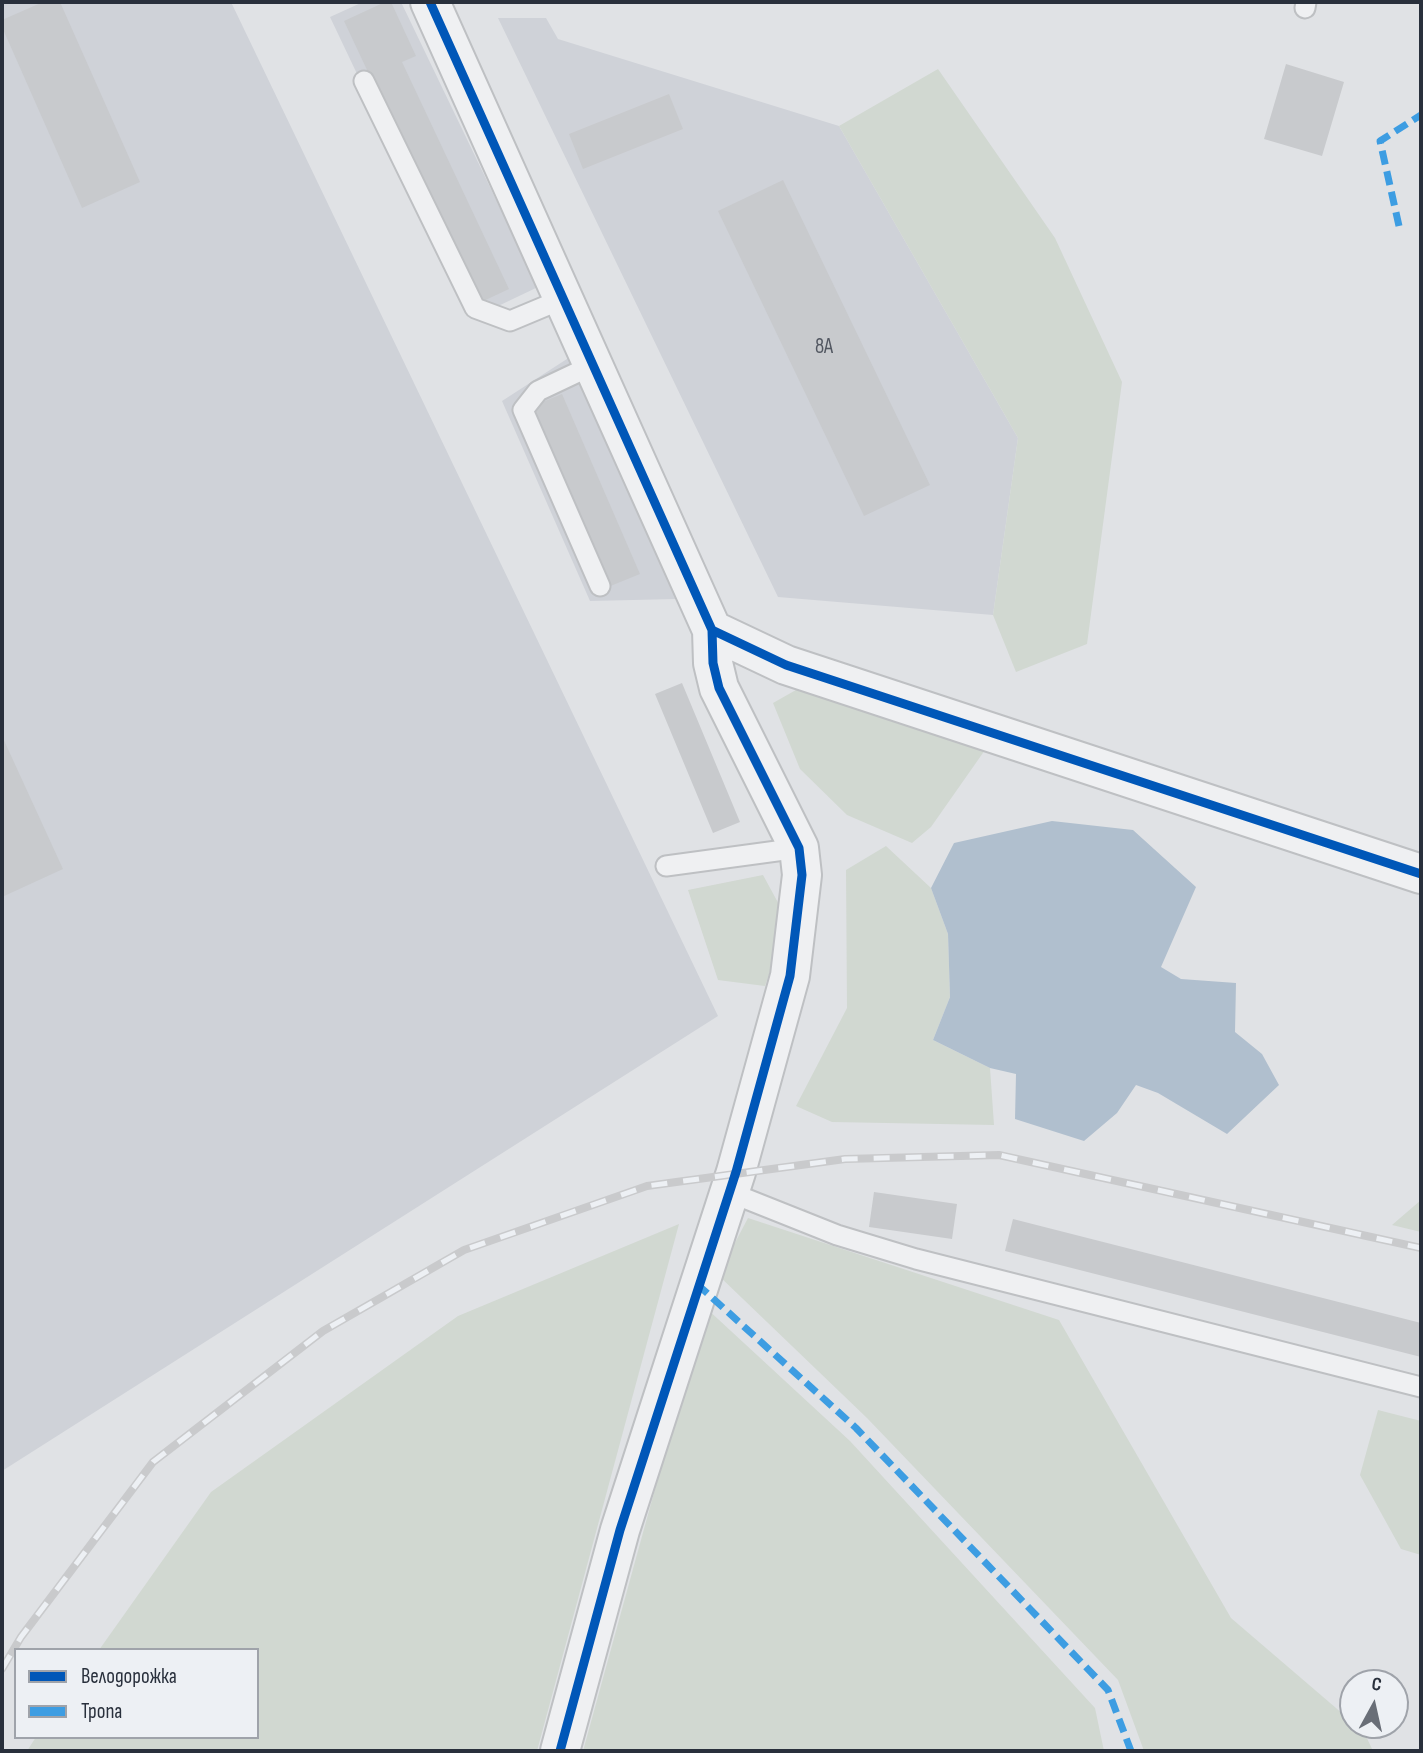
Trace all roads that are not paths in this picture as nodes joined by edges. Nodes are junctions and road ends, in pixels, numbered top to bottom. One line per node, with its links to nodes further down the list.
1 (430, 2): 3 (street)
2 (364, 81): 3 (lane)
3 (565, 298): 4 (street)
4 (595, 364): 5 (lane); 6 (street)
5 (600, 586)
6 (712, 631): 7 (street); 9 (street)
7 (799, 848): 8 (lane); 10 (street)
8 (666, 866)
9 (1421, 874)
10 (729, 1192): 11 (lane); 12 (street)
11 (1421, 1387)
12 (561, 1751)

